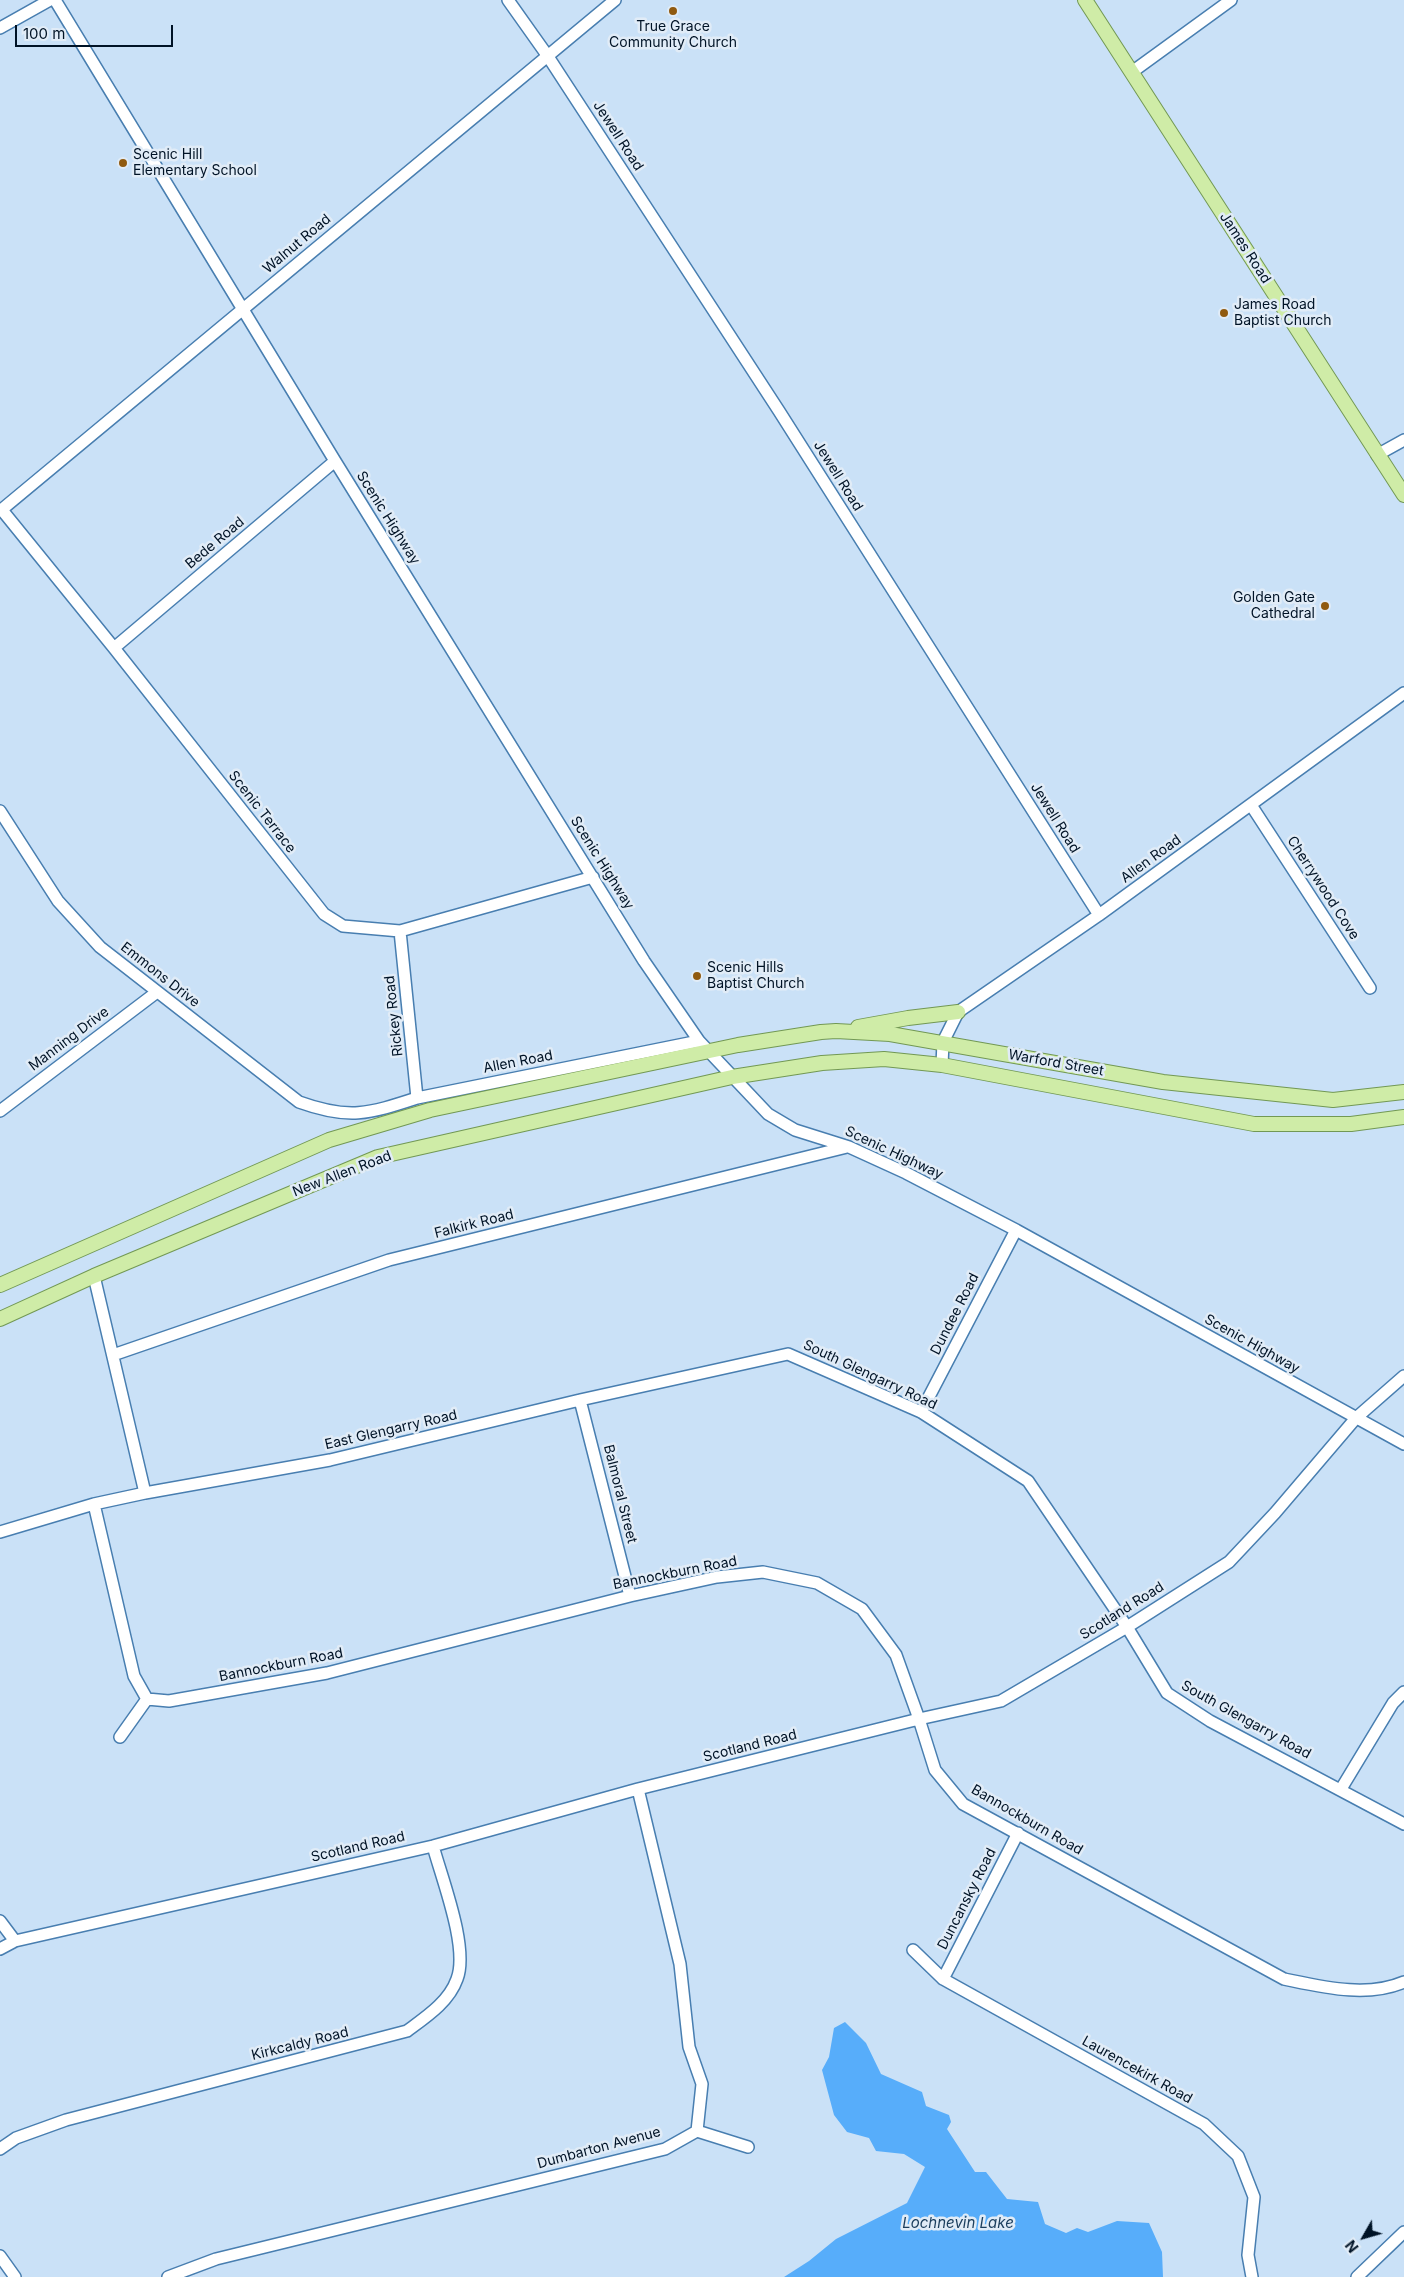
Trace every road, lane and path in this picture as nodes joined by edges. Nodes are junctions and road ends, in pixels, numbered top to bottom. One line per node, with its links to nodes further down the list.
1 (50, 0): 7 (street)
2 (55, 0): 10 (street, Scenic Highway)
3 (508, 0): 8 (street, Jewell Road)
4 (615, 0): 8 (street, Walnut Road)
5 (1085, 0): 9 (main road, James Road)
6 (1231, 0): 9 (street)
7 (0, 28)
8 (547, 55): 10 (street, Walnut Road); 21 (street, Jewell Road)
9 (1132, 72): 12 (main road, James Road)
10 (242, 309): 13 (street, Scenic Highway); 15 (street, Walnut Road)
11 (1404, 440): 12 (street)
12 (1377, 455): 14 (main road, James Road)
13 (335, 461): 16 (street, Bede Road); 20 (street, Scenic Highway)
14 (1404, 495)
15 (1, 510): 16 (street, Scenic Terrace)
16 (114, 648): 22 (street, Scenic Terrace)
17 (1404, 693): 18 (street, Allen Road)
18 (1251, 804): 21 (street, Allen Road); 23 (street, Cherrywood Cove)
19 (0, 811): 24 (street, Emmons Drive)
20 (593, 877): 22 (street, Scenic Terrace); 27 (street, Scenic Highway)
21 (1100, 915): 25 (street, Allen Road)
22 (400, 931): 33 (street, Rickey Road)
23 (1370, 988)
24 (157, 992): 34 (street, Manning Drive); 35 (street, Emmons Drive)
25 (958, 1012): 26 (main road); 28 (street, Allen Road)
26 (836, 1031): 28 (main road, Warford Street); 29 (main road, Warford Street)
27 (699, 1041): 29 (street, Scenic Highway); 33 (street, Allen Road)
28 (943, 1042): 30 (street, Allen Road); 32 (main road, Warford Street)
29 (710, 1052): 31 (street, Scenic Highway); 40 (main road)
30 (942, 1065): 31 (main road, Warford Street); 36 (main road, Warford Street)
31 (732, 1076): 37 (street, Scenic Highway); 39 (main road, New Allen Road)
32 (1404, 1092)
33 (417, 1098): 35 (street, Allen Road)
34 (0, 1111)
35 (344, 1114)
36 (1404, 1117)
37 (849, 1146): 38 (street, Scenic Highway); 43 (street, Falkirk Road)
38 (1016, 1230): 46 (street, Dundee Road); 47 (street, Scenic Highway)
39 (94, 1276): 41 (main road, New Allen Road); 43 (street)
40 (0, 1285)
41 (0, 1319)
42 (788, 1354): 45 (street, East Glengarry Road); 46 (street, South Glengarry Road)
43 (113, 1355): 49 (street)
44 (1404, 1376): 47 (street, Scotland Road)
45 (580, 1400): 49 (street, East Glengarry Road); 52 (street, Balmoral Street)
46 (921, 1412): 53 (street, South Glengarry Road)
47 (1356, 1418): 48 (street, Scenic Highway); 53 (street, Scotland Road)
48 (1404, 1444)
49 (145, 1493): 50 (street, East Glengarry Road)
50 (94, 1504): 51 (street, East Glengarry Road); 55 (street)
51 (0, 1532)
52 (630, 1596): 55 (street, Bannockburn Road); 56 (street, Bannockburn Road)
53 (1127, 1627): 56 (street, Scotland Road); 59 (street, South Glengarry Road)
54 (1404, 1692): 59 (street)
55 (147, 1699): 57 (street)
56 (919, 1719): 58 (street, Scotland Road); 61 (street, Bannockburn Road)
57 (120, 1737)
58 (638, 1789): 62 (street, Scotland Road); 69 (street)
59 (1340, 1789): 60 (street, South Glengarry Road)
60 (1404, 1824)
61 (1018, 1833): 67 (street, Duncansky Road); 68 (street, Bannockburn Road)
62 (433, 1846): 64 (street, Scotland Road); 71 (street, Kirkcaldy Road)
63 (0, 1922): 64 (street)
64 (15, 1941): 65 (street, Scotland Road)
65 (0, 1949)
66 (913, 1950): 67 (street, Laurencekirk Road)
67 (943, 1979): 76 (street, Laurencekirk Road)
68 (1404, 1982)
69 (697, 2131): 70 (street); 75 (street, Dumbarton Avenue)
70 (748, 2147)
71 (0, 2149)
72 (1404, 2232): 77 (street)
73 (0, 2256): 74 (street)
74 (15, 2277)
75 (168, 2277)
76 (1252, 2277)
77 (1357, 2277)

